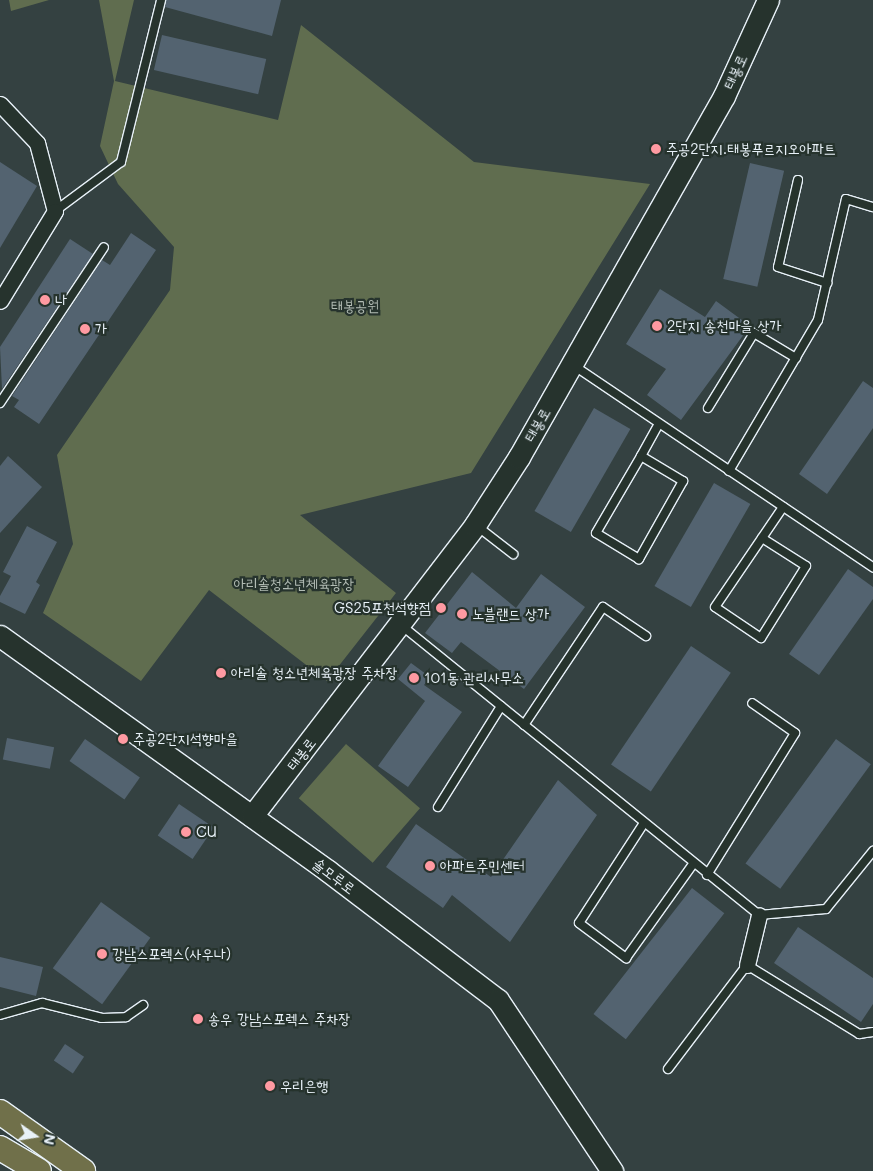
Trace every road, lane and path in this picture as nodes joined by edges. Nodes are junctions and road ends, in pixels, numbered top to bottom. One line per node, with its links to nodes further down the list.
1 (161, 0): 6 (lane)
2 (768, 0): 11 (main road, 태봉로)
3 (0, 104): 6 (street)
4 (798, 180): 8 (lane)
5 (873, 207): 8 (lane)
6 (55, 211): 9 (street)
7 (104, 247): 12 (lane)
8 (827, 283): 10 (lane)
9 (0, 301)
10 (796, 358): 13 (lane); 16 (lane)
11 (572, 364): 14 (lane); 18 (main road, 태봉로)
12 (0, 403)
13 (708, 408)
14 (659, 424): 15 (lane); 16 (lane)
15 (641, 456): 15 (lane)
16 (729, 471): 17 (lane)
17 (783, 507): 19 (lane); 21 (lane)
18 (475, 524): 20 (lane); 22 (main road, 태봉로)
19 (762, 538): 19 (lane)
20 (513, 554)
21 (873, 567)
22 (400, 624): 26 (lane); 29 (main road, 태봉로)
23 (0, 636): 29 (main road, 솔모루로)
24 (646, 636): 27 (lane)
25 (752, 703): 33 (lane)
26 (501, 706): 27 (lane); 28 (lane)
27 (524, 725): 30 (lane)
28 (438, 807)
29 (252, 816): 44 (main road, 솔모루로)
30 (644, 823): 32 (lane); 32 (lane)
31 (873, 851): 34 (lane)
32 (693, 864): 33 (lane)
33 (707, 875): 34 (lane)
34 (759, 915): 35 (street)
35 (747, 964): 38 (lane); 39 (lane)
36 (142, 1006): 37 (lane)
37 (0, 1015)
38 (873, 1032)
39 (668, 1069)
40 (0, 1112): 43 (main road)
41 (0, 1148): 42 (main road)
42 (39, 1171)
43 (83, 1171)
44 (612, 1171)

